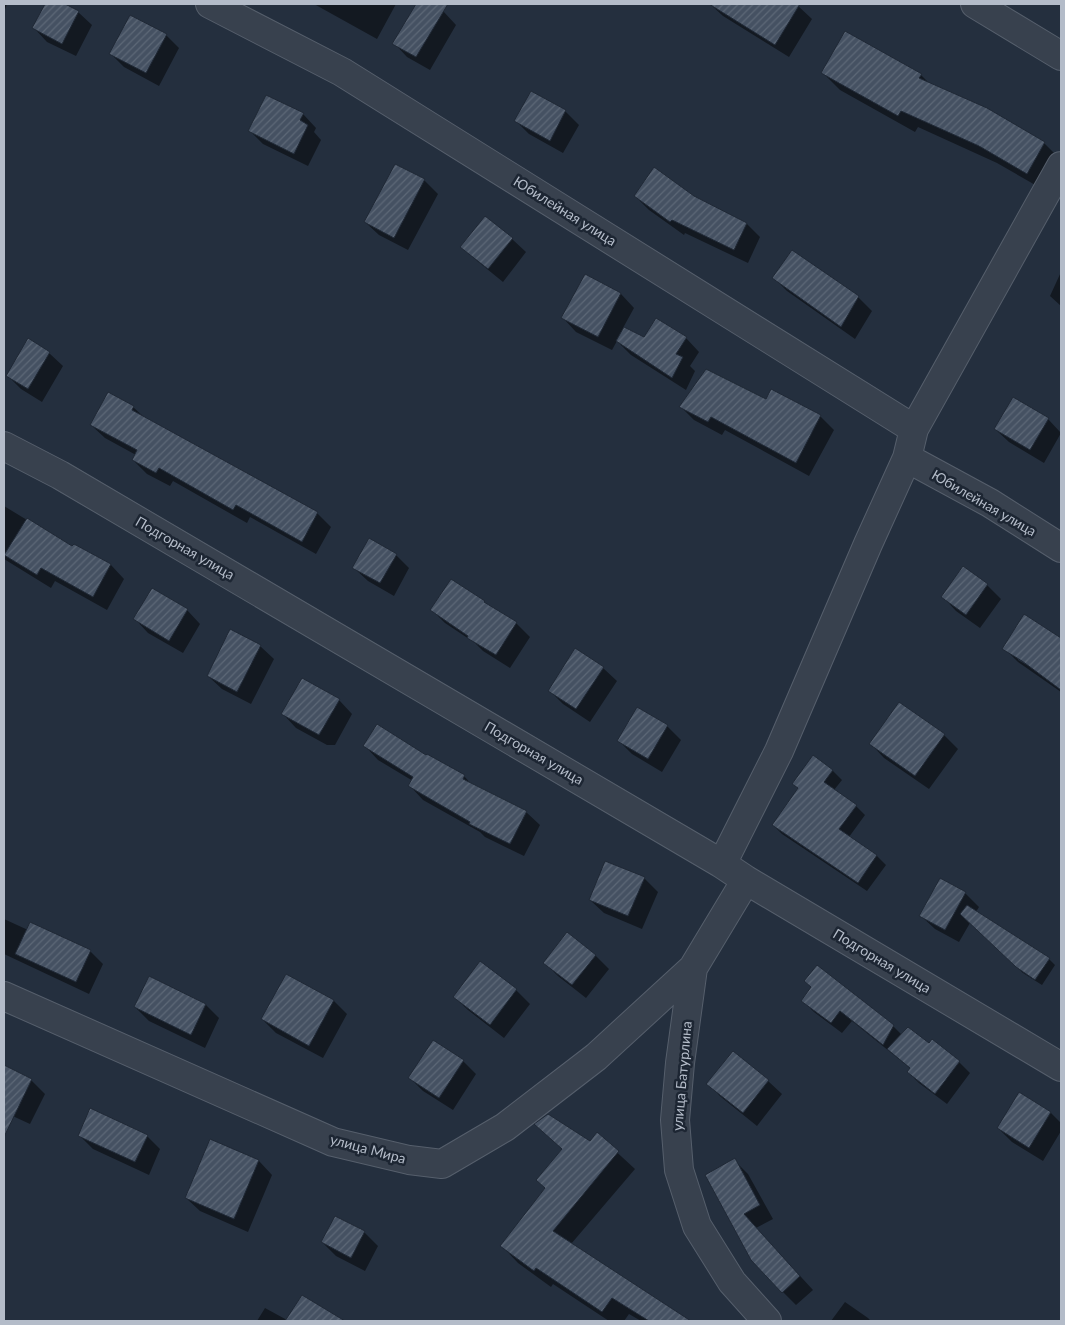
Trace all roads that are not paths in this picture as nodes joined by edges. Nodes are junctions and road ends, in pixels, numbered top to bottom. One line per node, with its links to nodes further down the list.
1 (210, 4): 5 (street, Юбилейная улица)
2 (975, 4): 3 (street)
3 (1061, 56)
4 (1061, 166): 5 (street)
5 (914, 429): 7 (street)
6 (4, 446): 9 (street, Подгорная улица)
7 (907, 458): 8 (street, Юбилейная улица); 9 (street)
8 (1061, 548)
9 (722, 864): 10 (street, Подгорная улица)
10 (746, 880): 11 (street, улица Батурлина); 13 (street, Подгорная улица)
11 (693, 968): 12 (street, улица Мира); 14 (street, улица Батурлина)
12 (4, 996)
13 (1061, 1067)
14 (767, 1321)

